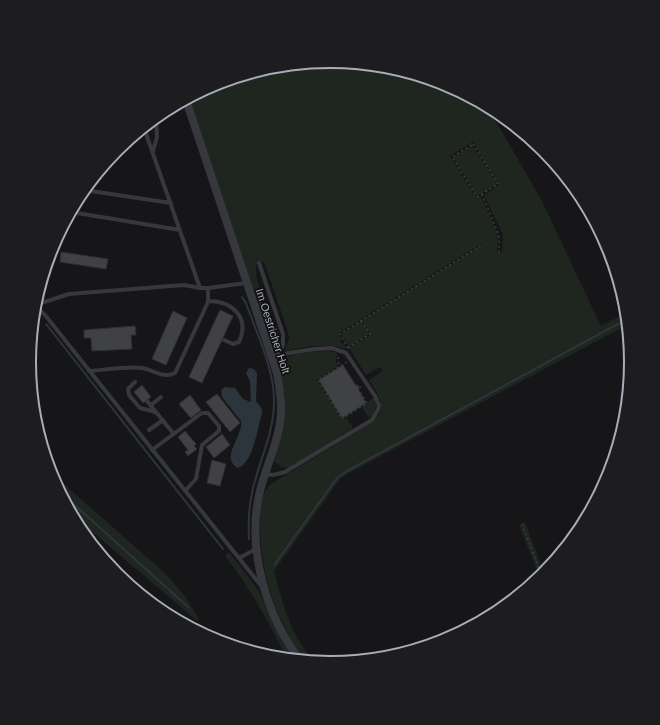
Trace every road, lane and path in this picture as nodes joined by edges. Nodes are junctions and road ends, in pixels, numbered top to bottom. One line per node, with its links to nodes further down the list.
1 (188, 105): 13 (street, Im Oestricher Holt)
2 (156, 125): 4 (lane)
3 (146, 133): 4 (lane)
4 (153, 151): 7 (lane)
5 (92, 191): 7 (lane)
6 (482, 194): 6 (path); 11 (path)
7 (171, 203): 9 (lane)
8 (76, 213): 9 (lane)
9 (180, 230): 14 (lane)
10 (482, 245): 19 (path)
11 (499, 253)
12 (259, 263): 24 (lane)
13 (246, 283): 15 (lane); 24 (street, Im Oestricher Holt)
14 (200, 288): 15 (lane); 17 (lane)
15 (208, 288): 16 (lane)
16 (208, 301): 20 (lane); 27 (lane)
17 (43, 303)
18 (41, 311): 27 (lane)
19 (361, 320): 21 (path); 21 (path)
20 (224, 340)
21 (348, 348): 23 (path)
22 (339, 350): 23 (lane); 24 (lane); 26 (path)
23 (346, 353): 25 (lane)
24 (274, 359): 38 (street, Im Oestricher Holt)
25 (351, 359): 26 (path); 38 (lane)
26 (339, 367): 29 (path)
27 (89, 371): 37 (lane)
28 (135, 382): 33 (lane)
29 (358, 389)
30 (161, 397): 32 (lane)
31 (147, 401): 32 (lane)
32 (151, 405): 33 (lane)
33 (158, 414): 34 (lane)
34 (163, 420): 35 (lane); 36 (lane)
35 (149, 430)
36 (173, 433): 37 (lane); 39 (lane)
37 (152, 450): 39 (lane)
38 (265, 474): 41 (street, Im Oestricher Holt)
39 (184, 491): 42 (lane)
40 (522, 524): 43 (path)
41 (257, 549): 42 (lane); 44 (street, Im Oestricher Holt)
42 (239, 558): 44 (lane)
43 (539, 569)
44 (266, 592): 45 (street, Im Oestricher Holt)
45 (297, 655)

